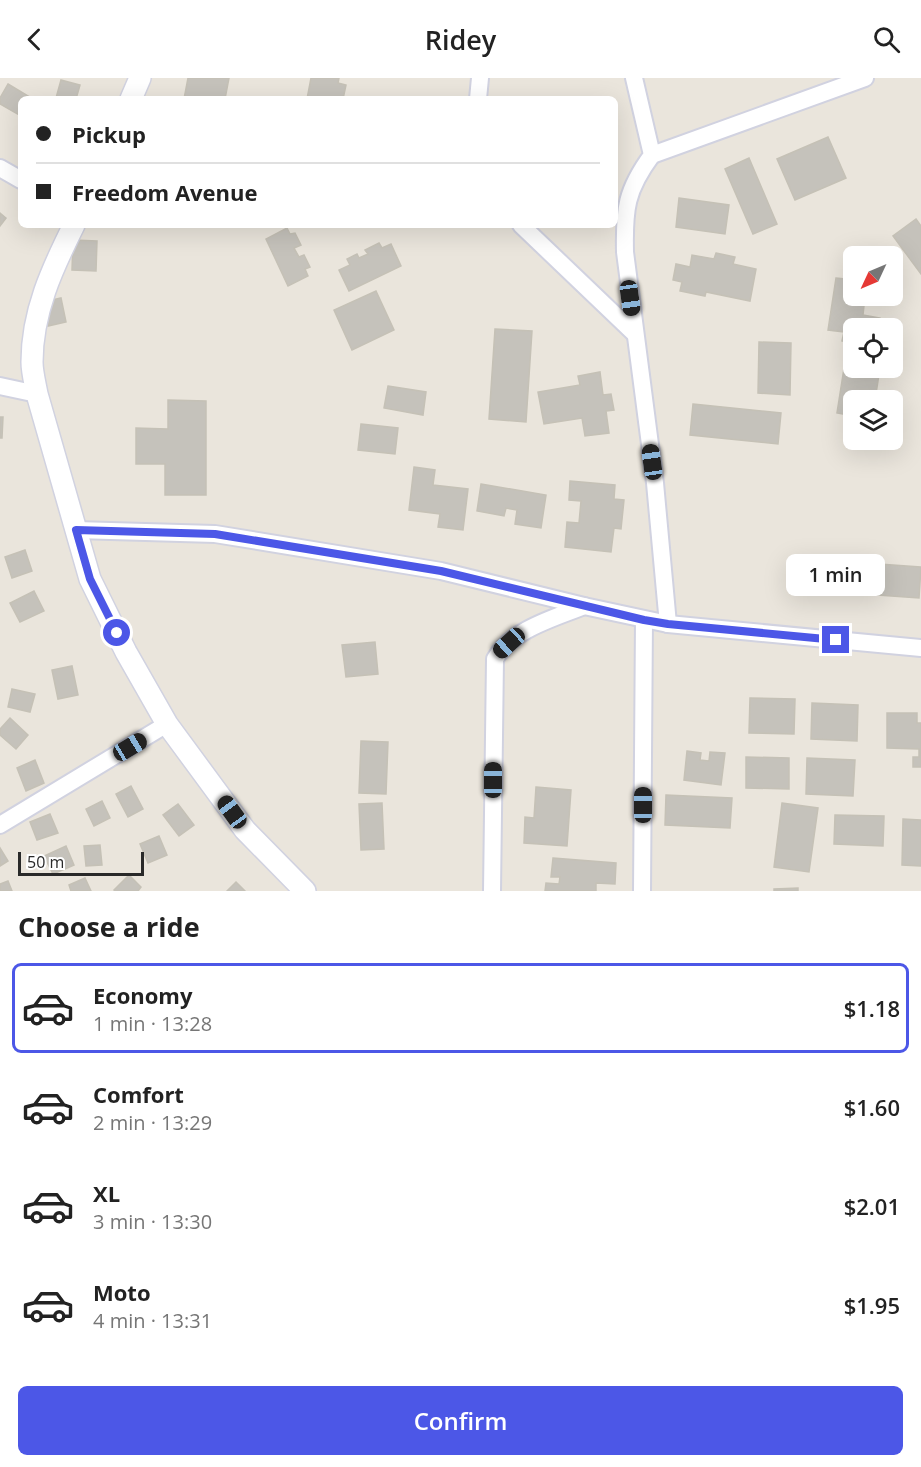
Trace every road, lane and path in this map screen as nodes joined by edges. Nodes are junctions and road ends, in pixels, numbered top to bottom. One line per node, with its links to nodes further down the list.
1 (480, 78): 4 (street)
2 (634, 78): 5 (street)
3 (865, 78): 5 (street)
4 (478, 96)
5 (652, 155): 10 (street)
6 (0, 168): 7 (street)
7 (18, 178)
8 (73, 228): 12 (street)
9 (524, 228): 10 (street)
10 (635, 334): 16 (street)
11 (0, 386): 12 (street)
12 (37, 394): 13 (street)
13 (76, 530): 14 (street); 18 (street)
14 (584, 606): 15 (street); 21 (street)
15 (644, 620): 16 (street); 22 (street)
16 (668, 624): 17 (street)
17 (921, 648)
18 (167, 724): 19 (street); 20 (street)
19 (0, 825)
20 (305, 891)
21 (492, 891)
22 (642, 891)

